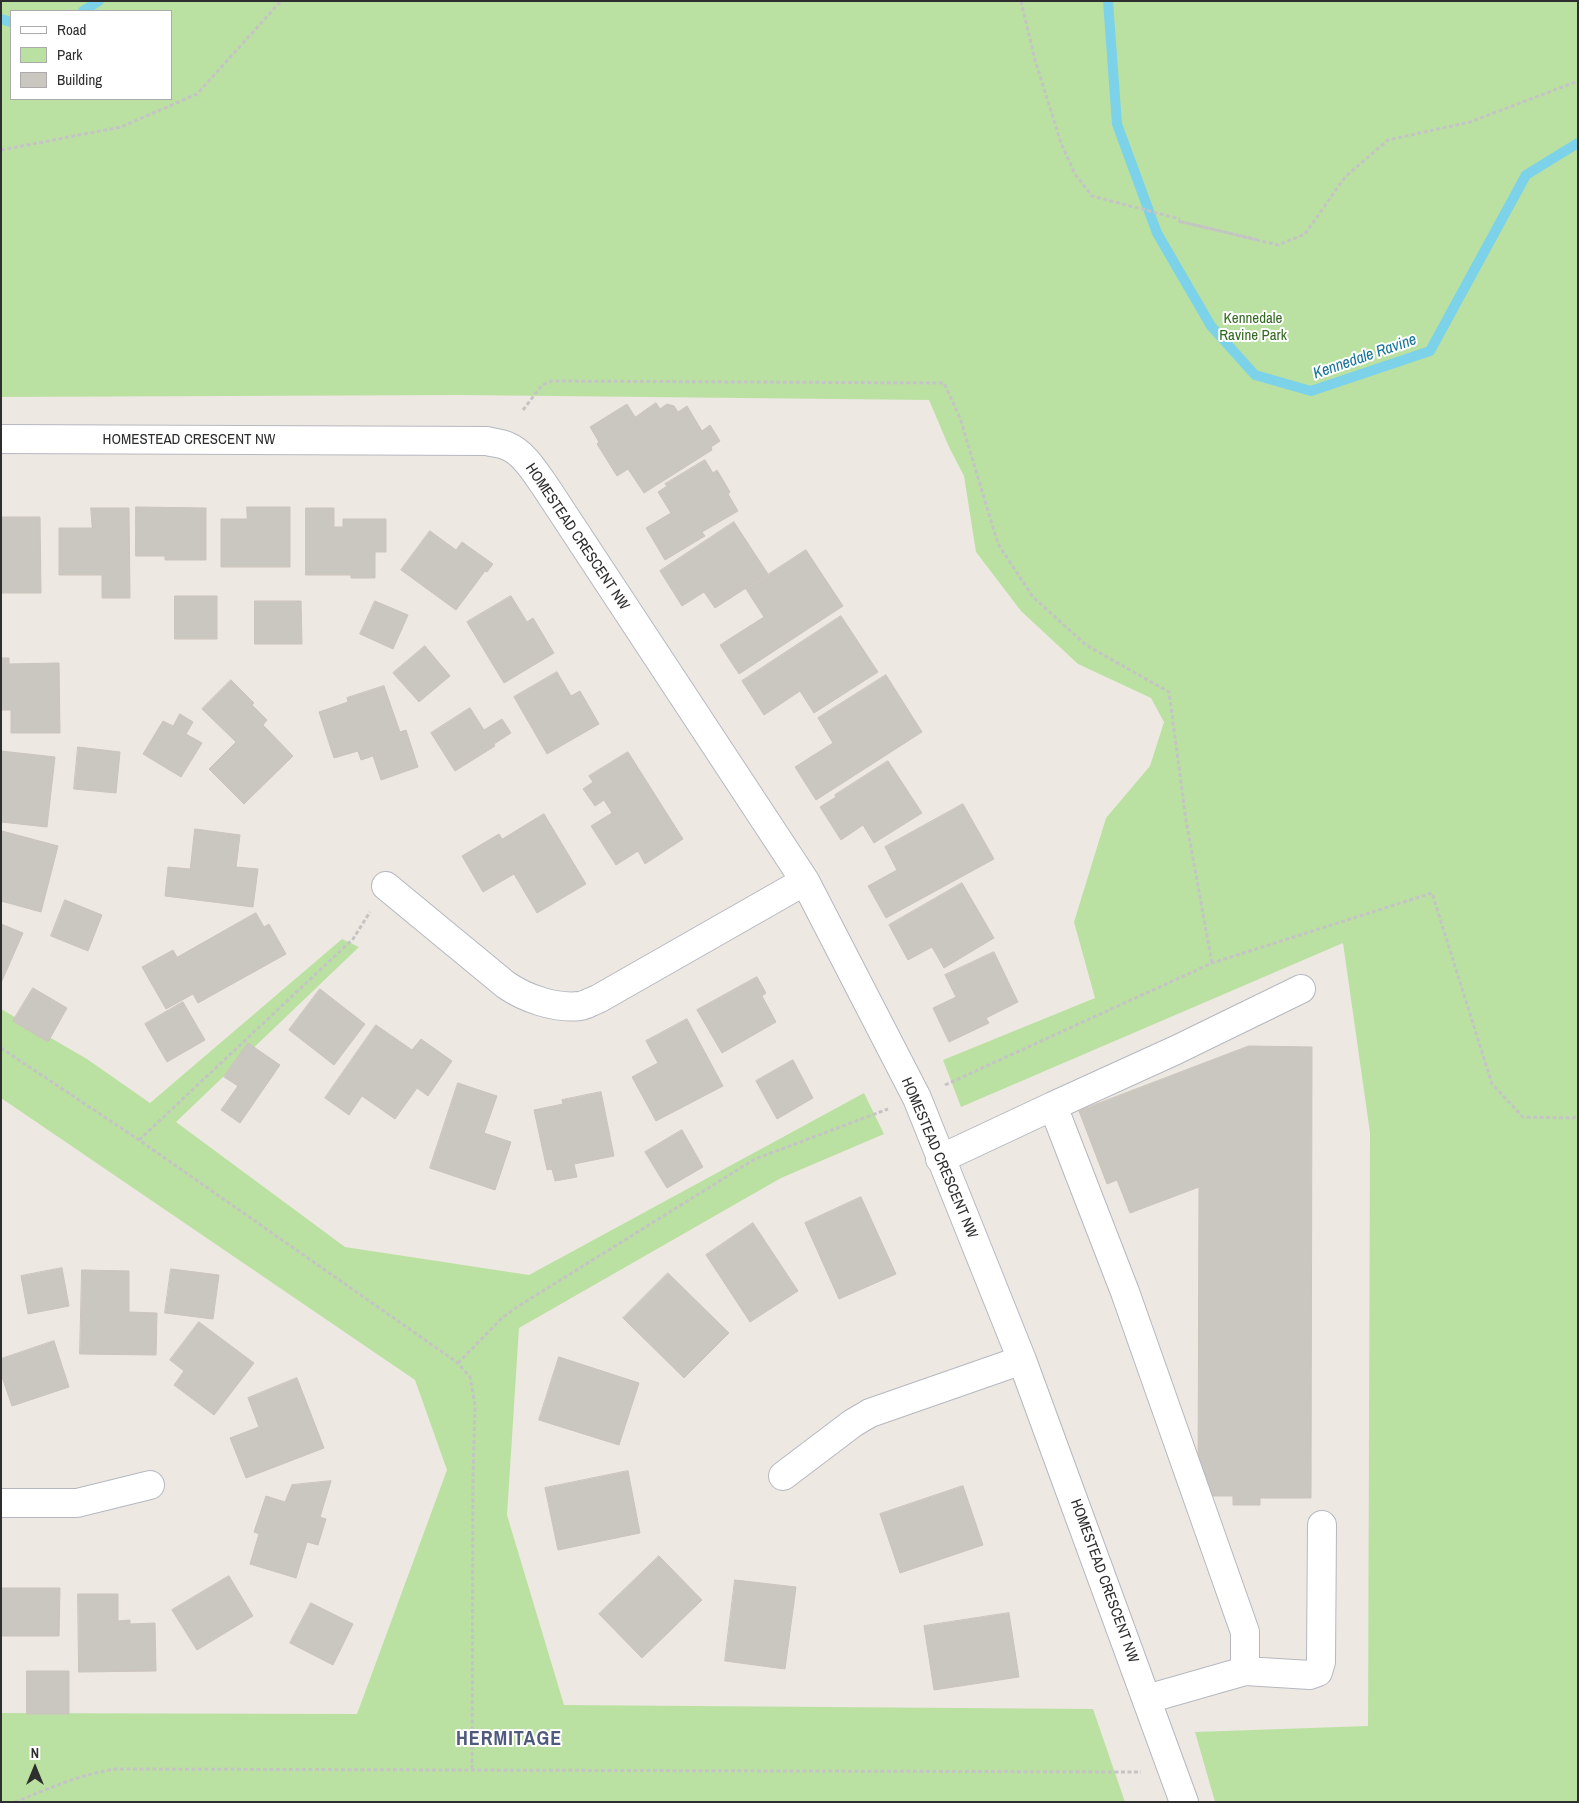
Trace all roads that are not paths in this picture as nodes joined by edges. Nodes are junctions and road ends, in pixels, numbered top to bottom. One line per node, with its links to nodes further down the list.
1 (1, 440): 2 (street, HOMESTEAD CRESCENT NW)
2 (805, 881): 3 (street); 6 (street, HOMESTEAD CRESCENT NW)
3 (386, 886)
4 (1301, 989): 5 (street)
5 (1053, 1106): 6 (street); 12 (street)
6 (940, 1159): 7 (street, HOMESTEAD CRESCENT NW)
7 (1022, 1360): 8 (street); 13 (street, HOMESTEAD CRESCENT NW)
8 (783, 1476)
9 (150, 1485): 10 (street)
10 (1, 1503)
11 (1322, 1525): 12 (street)
12 (1245, 1671): 13 (street)
13 (1147, 1699): 14 (street, HOMESTEAD CRESCENT NW)
14 (1184, 1802)

